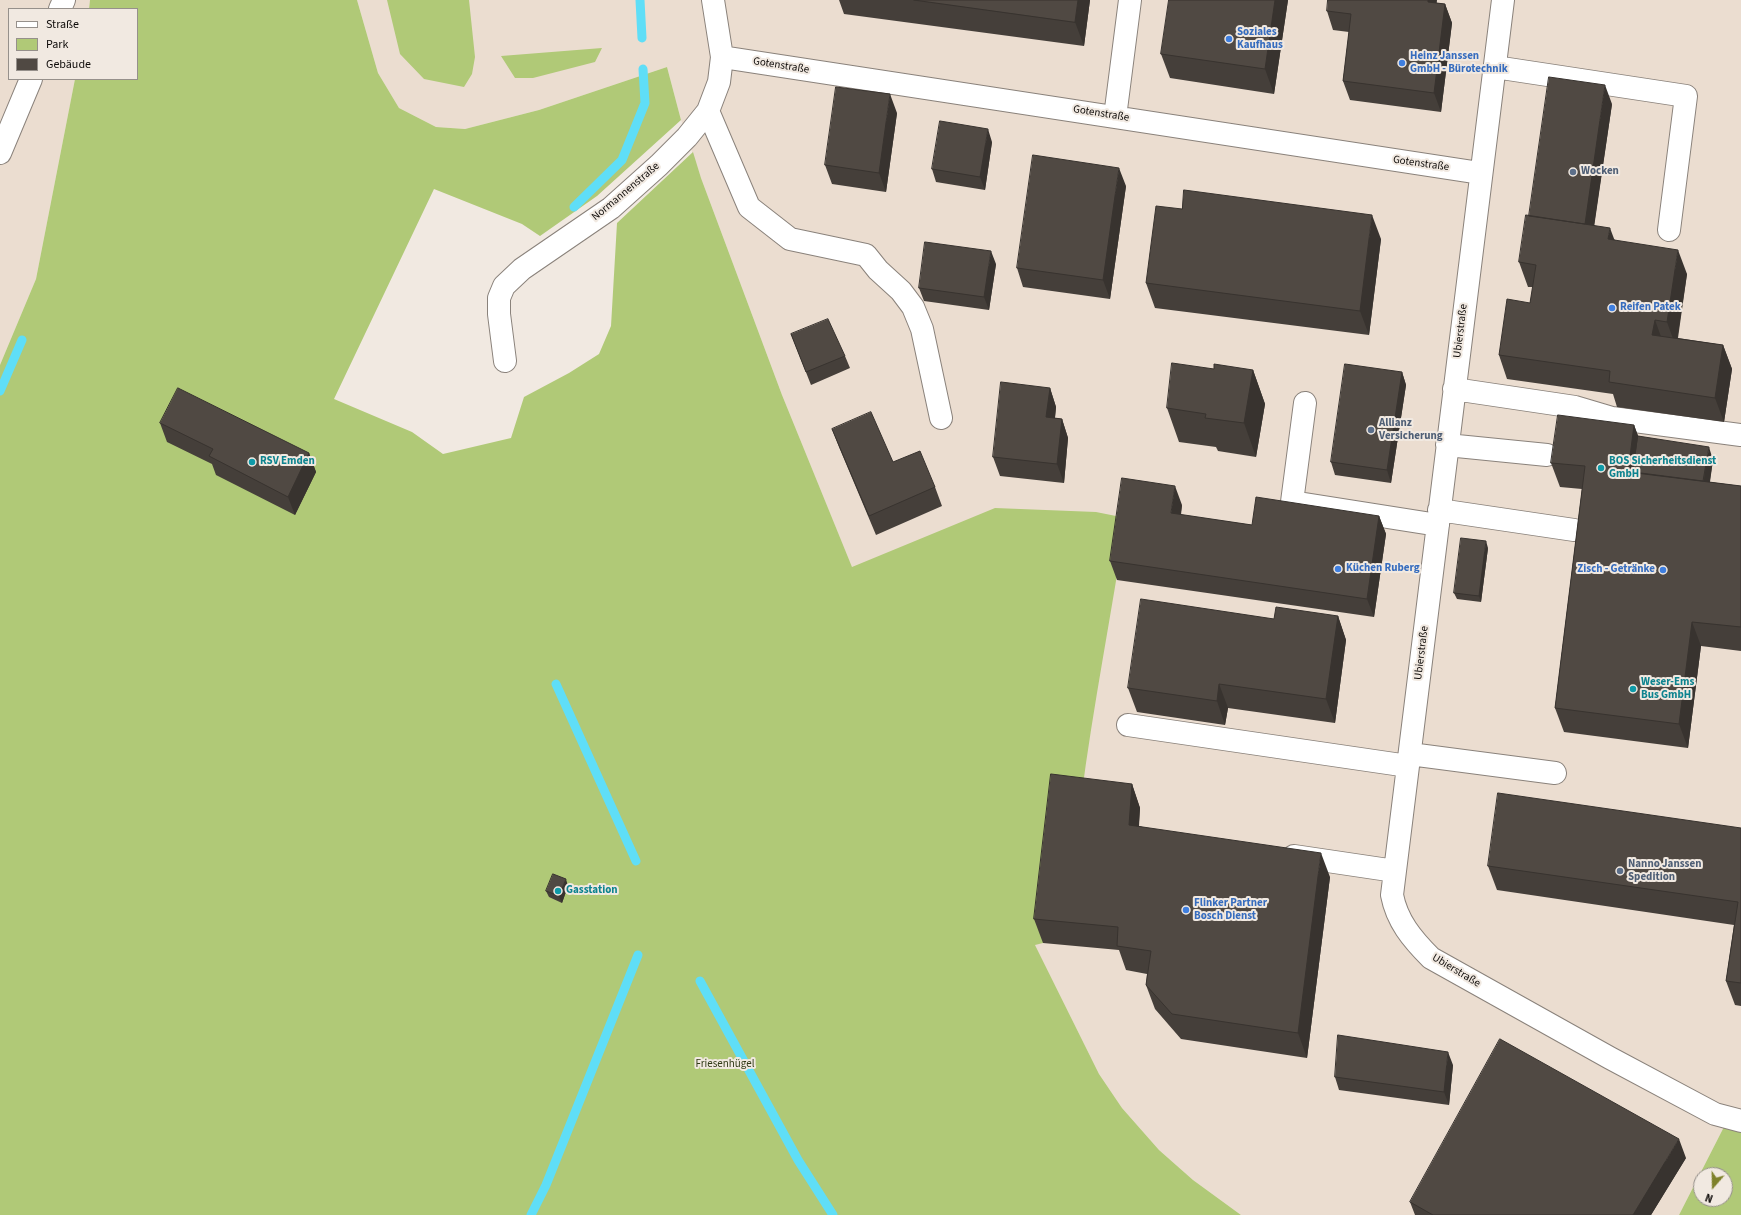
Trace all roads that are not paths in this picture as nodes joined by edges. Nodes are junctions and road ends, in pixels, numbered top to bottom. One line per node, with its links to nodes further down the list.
1 (713, 0): 4 (street, Normannenstraße)
2 (1130, 0): 8 (street)
3 (1503, 0): 5 (street, Ubierstraße)
4 (722, 57): 7 (street, Normannenstraße); 8 (street, Gotenstraße)
5 (1495, 67): 10 (street, Ubierstraße); 11 (street)
6 (31, 80): 9 (street)
7 (708, 111): 12 (street, Normannenstraße); 15 (street)
8 (1115, 117): 10 (street, Gotenstraße)
9 (0, 153)
10 (1480, 173): 13 (street, Ubierstraße)
11 (1669, 230)
12 (505, 361)
13 (1454, 389): 16 (street); 17 (street, Ubierstraße)
14 (1305, 403): 19 (street)
15 (941, 418)
16 (1741, 435)
17 (1447, 446): 18 (street); 19 (street, Ubierstraße)
18 (1547, 455)
19 (1439, 518): 20 (street); 22 (street, Ubierstraße)
20 (1574, 530)
21 (1128, 725): 22 (street)
22 (1409, 760): 23 (street); 25 (street, Ubierstraße)
23 (1555, 773)
24 (1271, 853): 25 (street)
25 (1395, 871): 26 (street, Ubierstraße)
26 (1734, 1120)

